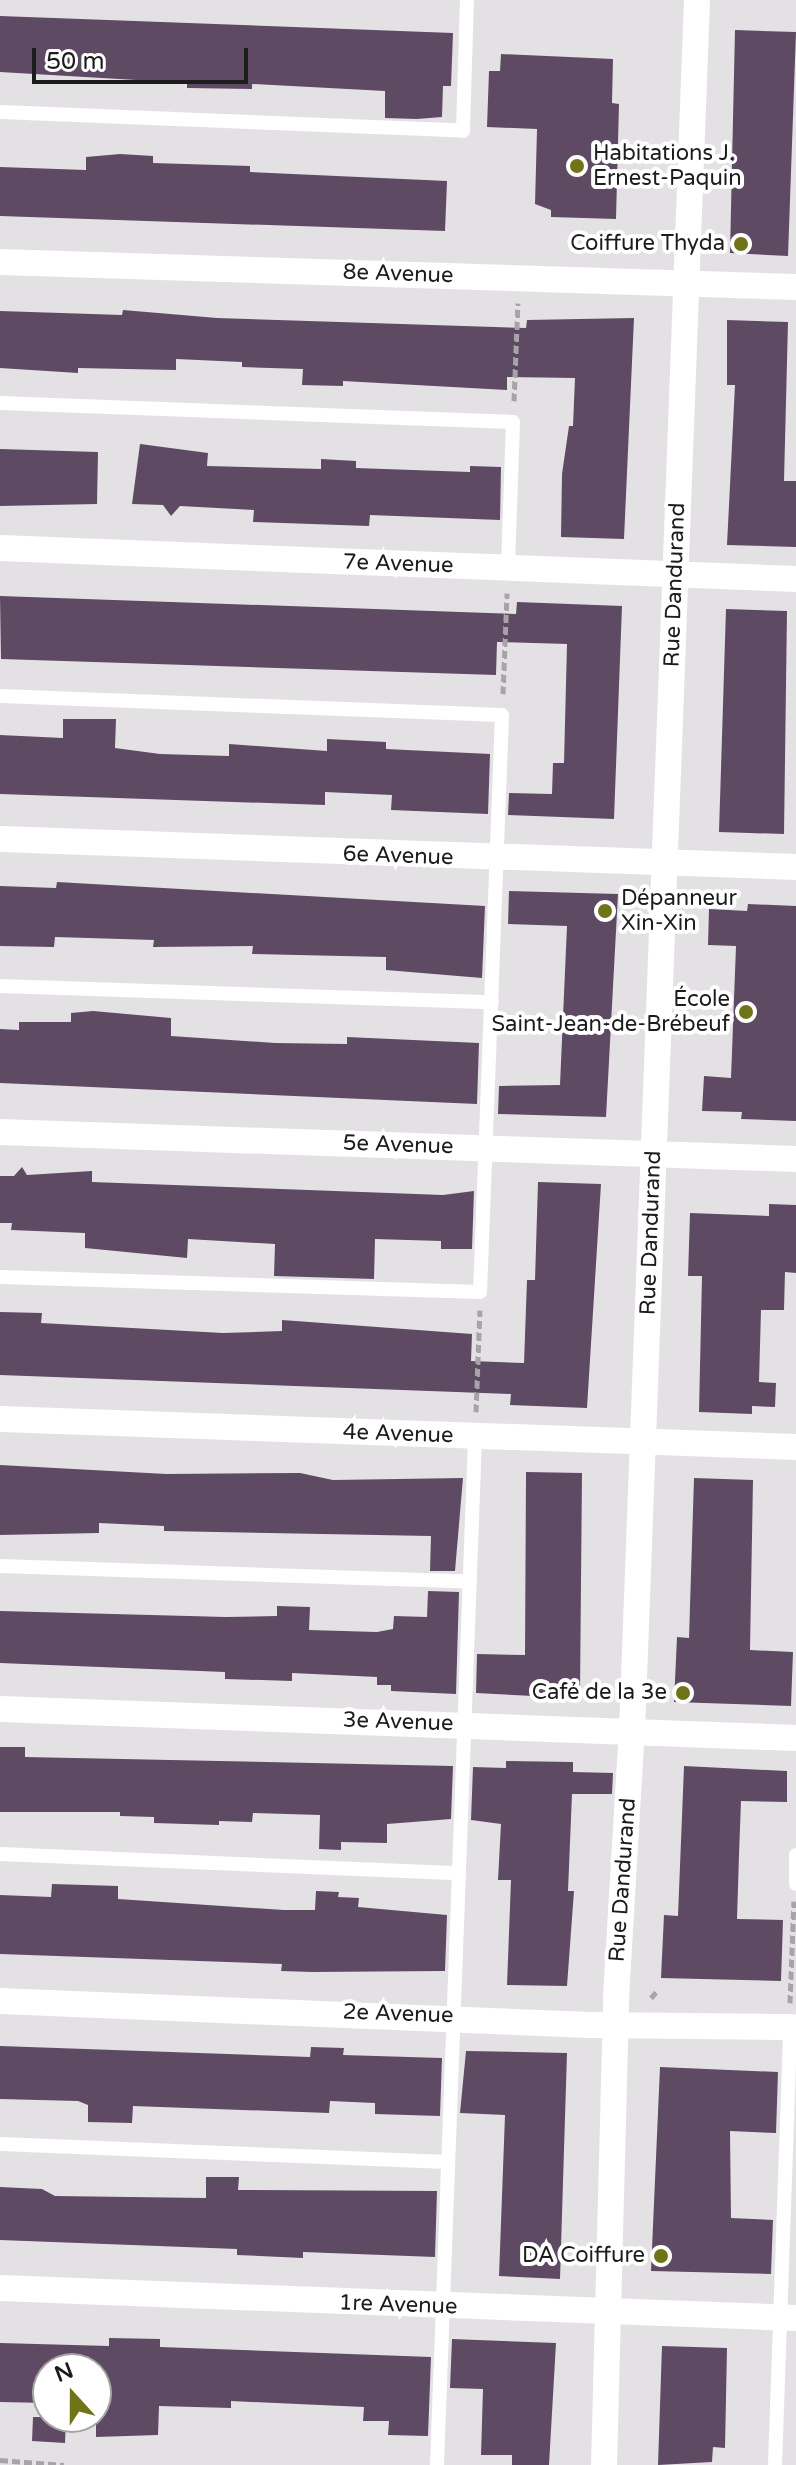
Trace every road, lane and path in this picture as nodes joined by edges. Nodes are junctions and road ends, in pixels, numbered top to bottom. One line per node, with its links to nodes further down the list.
1 (467, 0): 3 (lane)
2 (697, 0): 6 (street, Rue Dandurand)
3 (0, 112)
4 (0, 262): 5 (street, 8e Avenue)
5 (519, 278): 6 (street, 8e Avenue); 9 (path)
6 (685, 283): 7 (street, 8e Avenue); 12 (street, Rue Dandurand)
7 (796, 287)
8 (0, 403): 9 (lane)
9 (513, 422): 11 (lane)
10 (0, 548): 11 (street, 7e Avenue)
11 (508, 568): 12 (street, 7e Avenue); 15 (path)
12 (675, 575): 13 (street, 7e Avenue); 18 (street, Rue Dandurand)
13 (796, 579)
14 (0, 696): 15 (lane)
15 (502, 715): 17 (lane)
16 (0, 839): 17 (street, 6e Avenue)
17 (497, 860): 18 (street, 6e Avenue); 21 (lane)
18 (665, 865): 19 (street, 6e Avenue); 24 (street, Rue Dandurand)
19 (796, 867)
20 (0, 986): 21 (lane)
21 (492, 1002): 23 (lane)
22 (0, 1132): 23 (street, 5e Avenue)
23 (486, 1148): 24 (street, 5e Avenue); 27 (lane)
24 (654, 1153): 25 (street, 5e Avenue); 30 (street, Rue Dandurand)
25 (796, 1159)
26 (0, 1277): 27 (lane)
27 (480, 1292): 29 (path)
28 (0, 1419): 29 (street, 4e Avenue)
29 (475, 1437): 30 (street, 4e Avenue); 33 (lane)
30 (642, 1441): 31 (street, 4e Avenue); 36 (street, Rue Dandurand)
31 (796, 1447)
32 (0, 1566): 33 (lane)
33 (470, 1582): 35 (lane)
34 (0, 1709): 35 (street, 3e Avenue)
35 (464, 1724): 36 (street, 3e Avenue); 40 (lane)
36 (632, 1731): 37 (street, 3e Avenue); 46 (street, Rue Dandurand)
37 (796, 1738)
38 (0, 1854): 40 (lane)
39 (796, 1855): 41 (lane)
40 (459, 1873): 45 (lane)
41 (796, 1884): 47 (path)
42 (657, 1991): 43 (path)
43 (651, 1998)
44 (0, 2001): 45 (street, 2e Avenue)
45 (454, 2016): 46 (street, 2e Avenue); 49 (lane)
46 (615, 2025): 47 (street, 2e Avenue); 53 (street, Rue Dandurand)
47 (793, 2026): 50 (lane)
48 (0, 2144): 49 (lane)
49 (448, 2162): 52 (lane)
50 (790, 2174): 54 (lane)
51 (0, 2288): 52 (street, 1re Avenue)
52 (443, 2307): 53 (street, 1re Avenue); 57 (lane)
53 (610, 2313): 54 (street, 1re Avenue); 58 (street, Rue Dandurand)
54 (787, 2318): 59 (lane)
55 (0, 2460): 56 (path)
56 (64, 2465)
57 (437, 2465)
58 (604, 2465)
59 (775, 2465)

